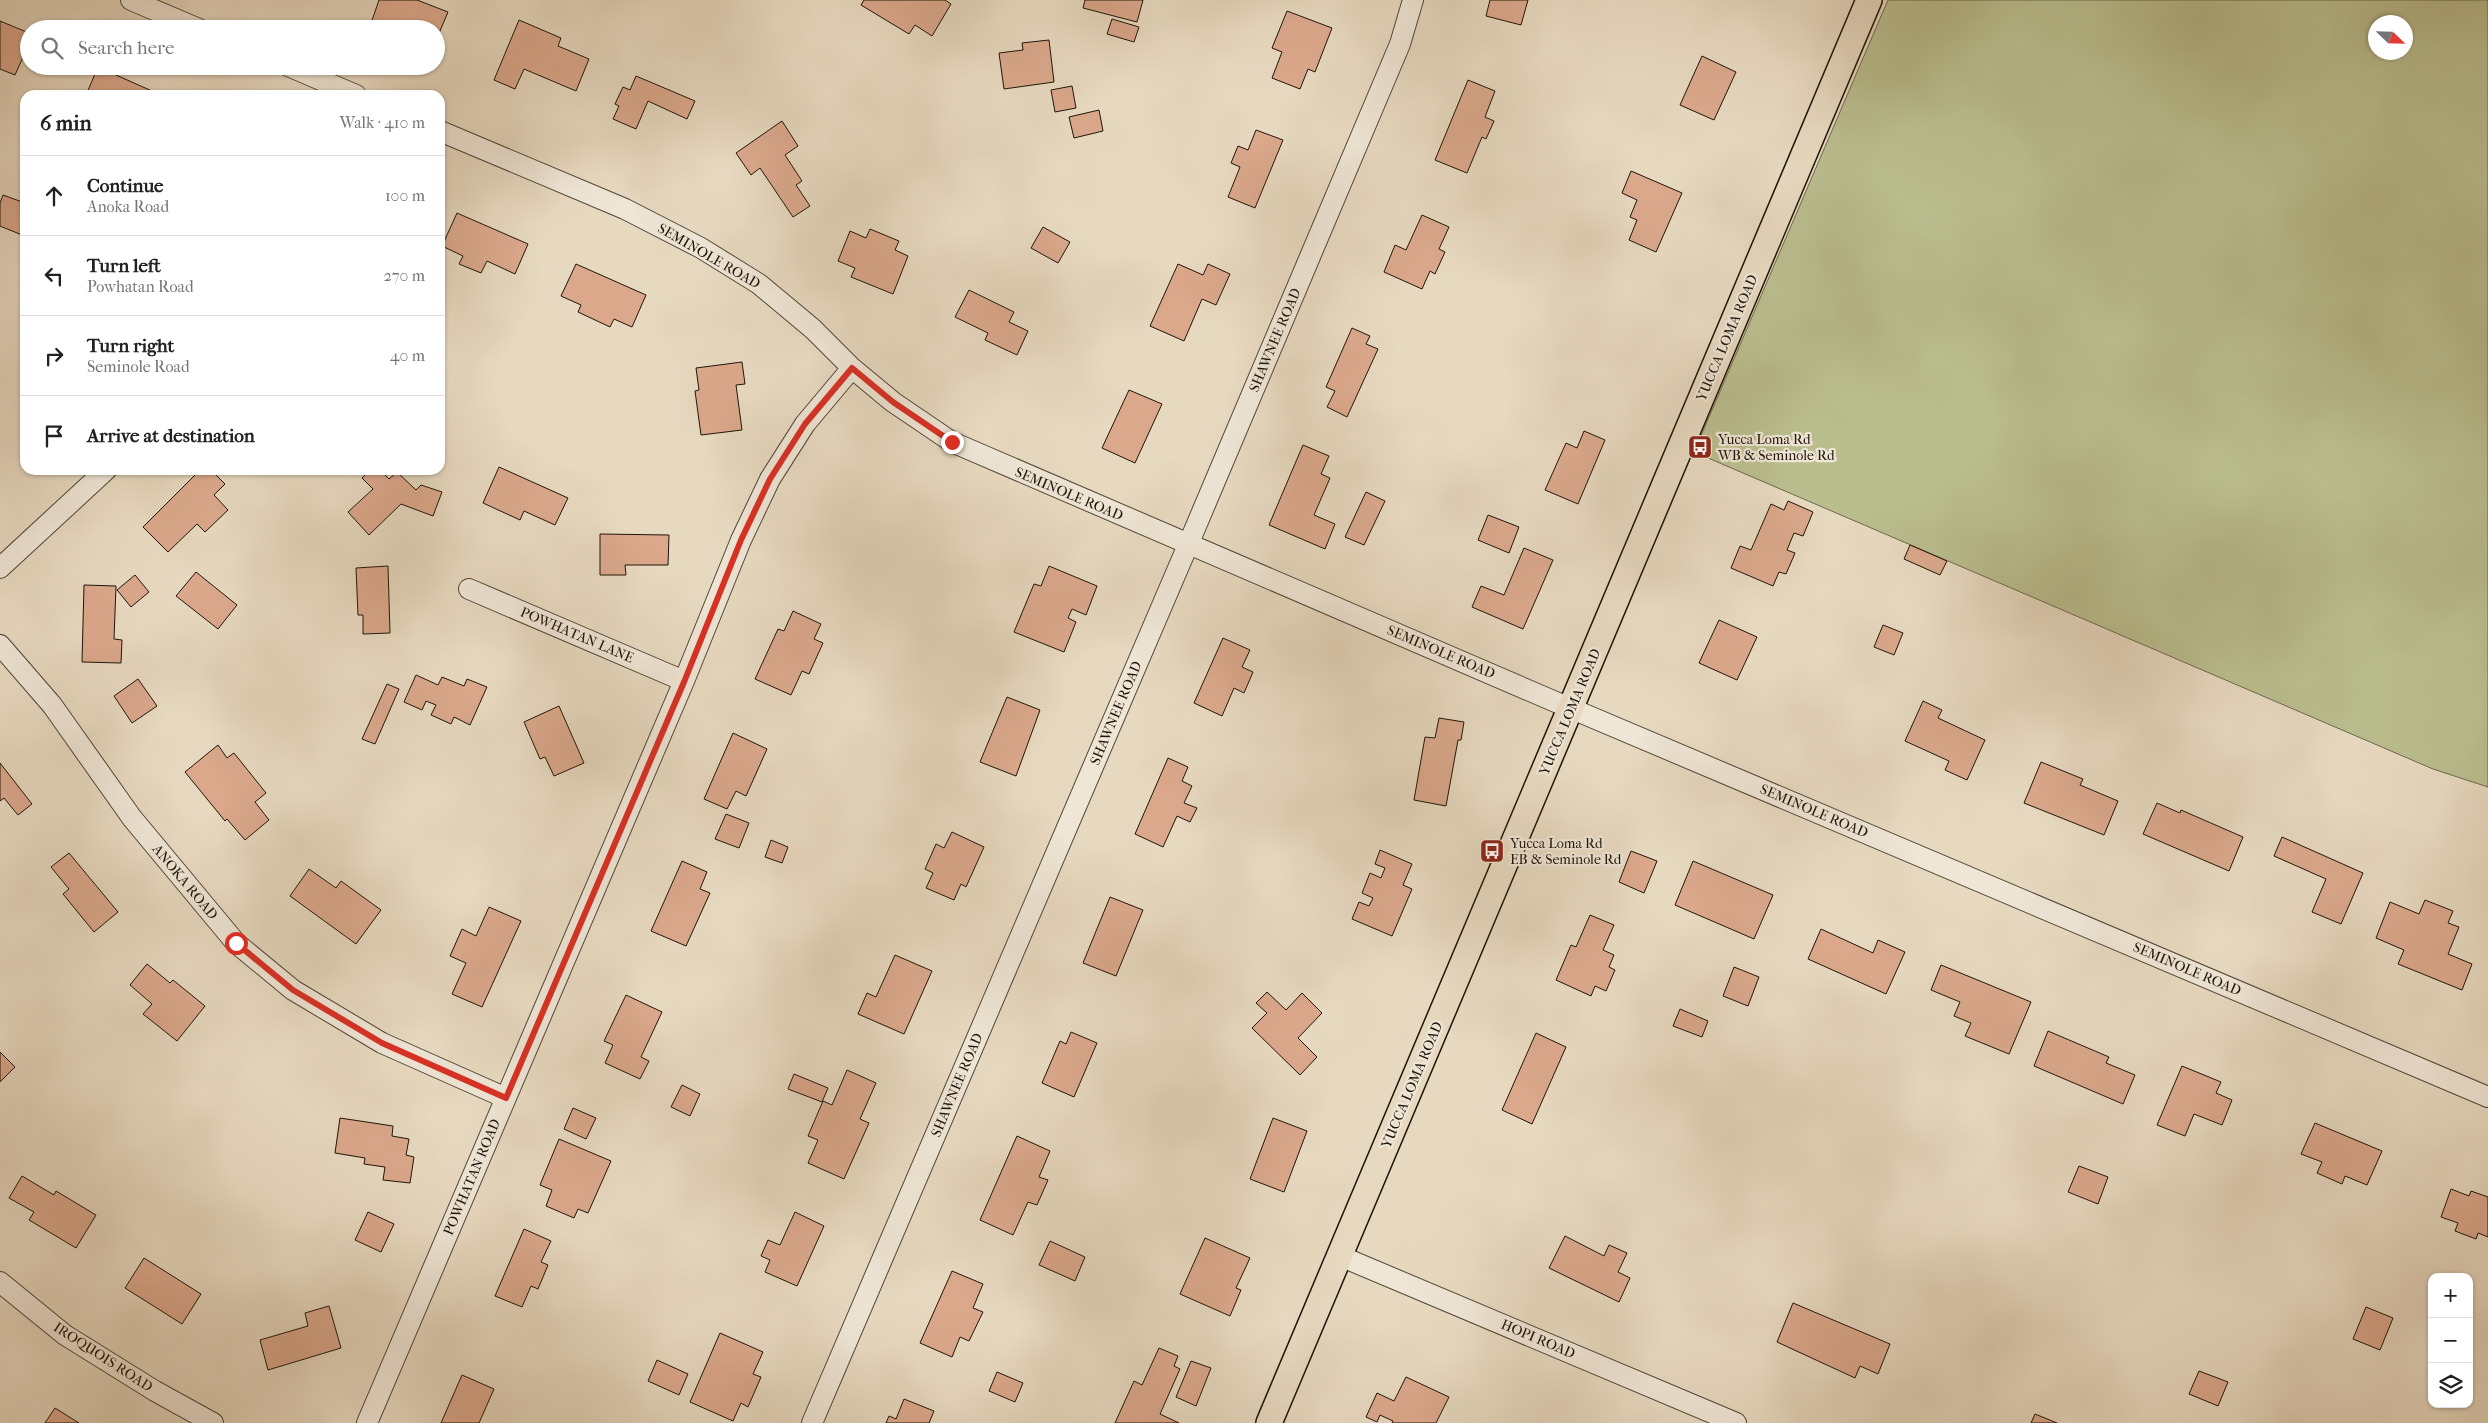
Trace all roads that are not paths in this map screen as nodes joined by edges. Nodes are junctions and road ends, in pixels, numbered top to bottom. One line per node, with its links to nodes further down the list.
1 (130, 0): 4 (street)
2 (1413, 0): 10 (street, SHAWNEE ROAD)
3 (1869, 0): 15 (main road, YUCCA LOMA ROAD)
4 (178, 20)
5 (309, 75): 6 (street)
6 (344, 90)
7 (445, 132): 8 (street, SEMINOLE ROAD)
8 (852, 368): 10 (street, SEMINOLE ROAD); 14 (street, POWHATAN ROAD)
9 (101, 475): 11 (street)
10 (1188, 545): 15 (street, SEMINOLE ROAD); 22 (street, SHAWNEE ROAD)
11 (0, 568)
12 (469, 589): 14 (street, POWHATAN LANE)
13 (0, 644): 17 (street, ANOKA ROAD)
14 (684, 682): 17 (street, POWHATAN ROAD)
15 (1571, 708): 16 (street, SEMINOLE ROAD); 18 (main road, YUCCA LOMA ROAD)
16 (2488, 1097)
17 (506, 1098): 21 (street, POWHATAN ROAD)
18 (1340, 1256): 23 (main road, YUCCA LOMA ROAD); 24 (street, HOPI ROAD)
19 (0, 1282): 20 (street, IROQUOIS ROAD)
20 (213, 1423)
21 (367, 1423)
22 (812, 1423)
23 (1269, 1423)
24 (1736, 1423)

